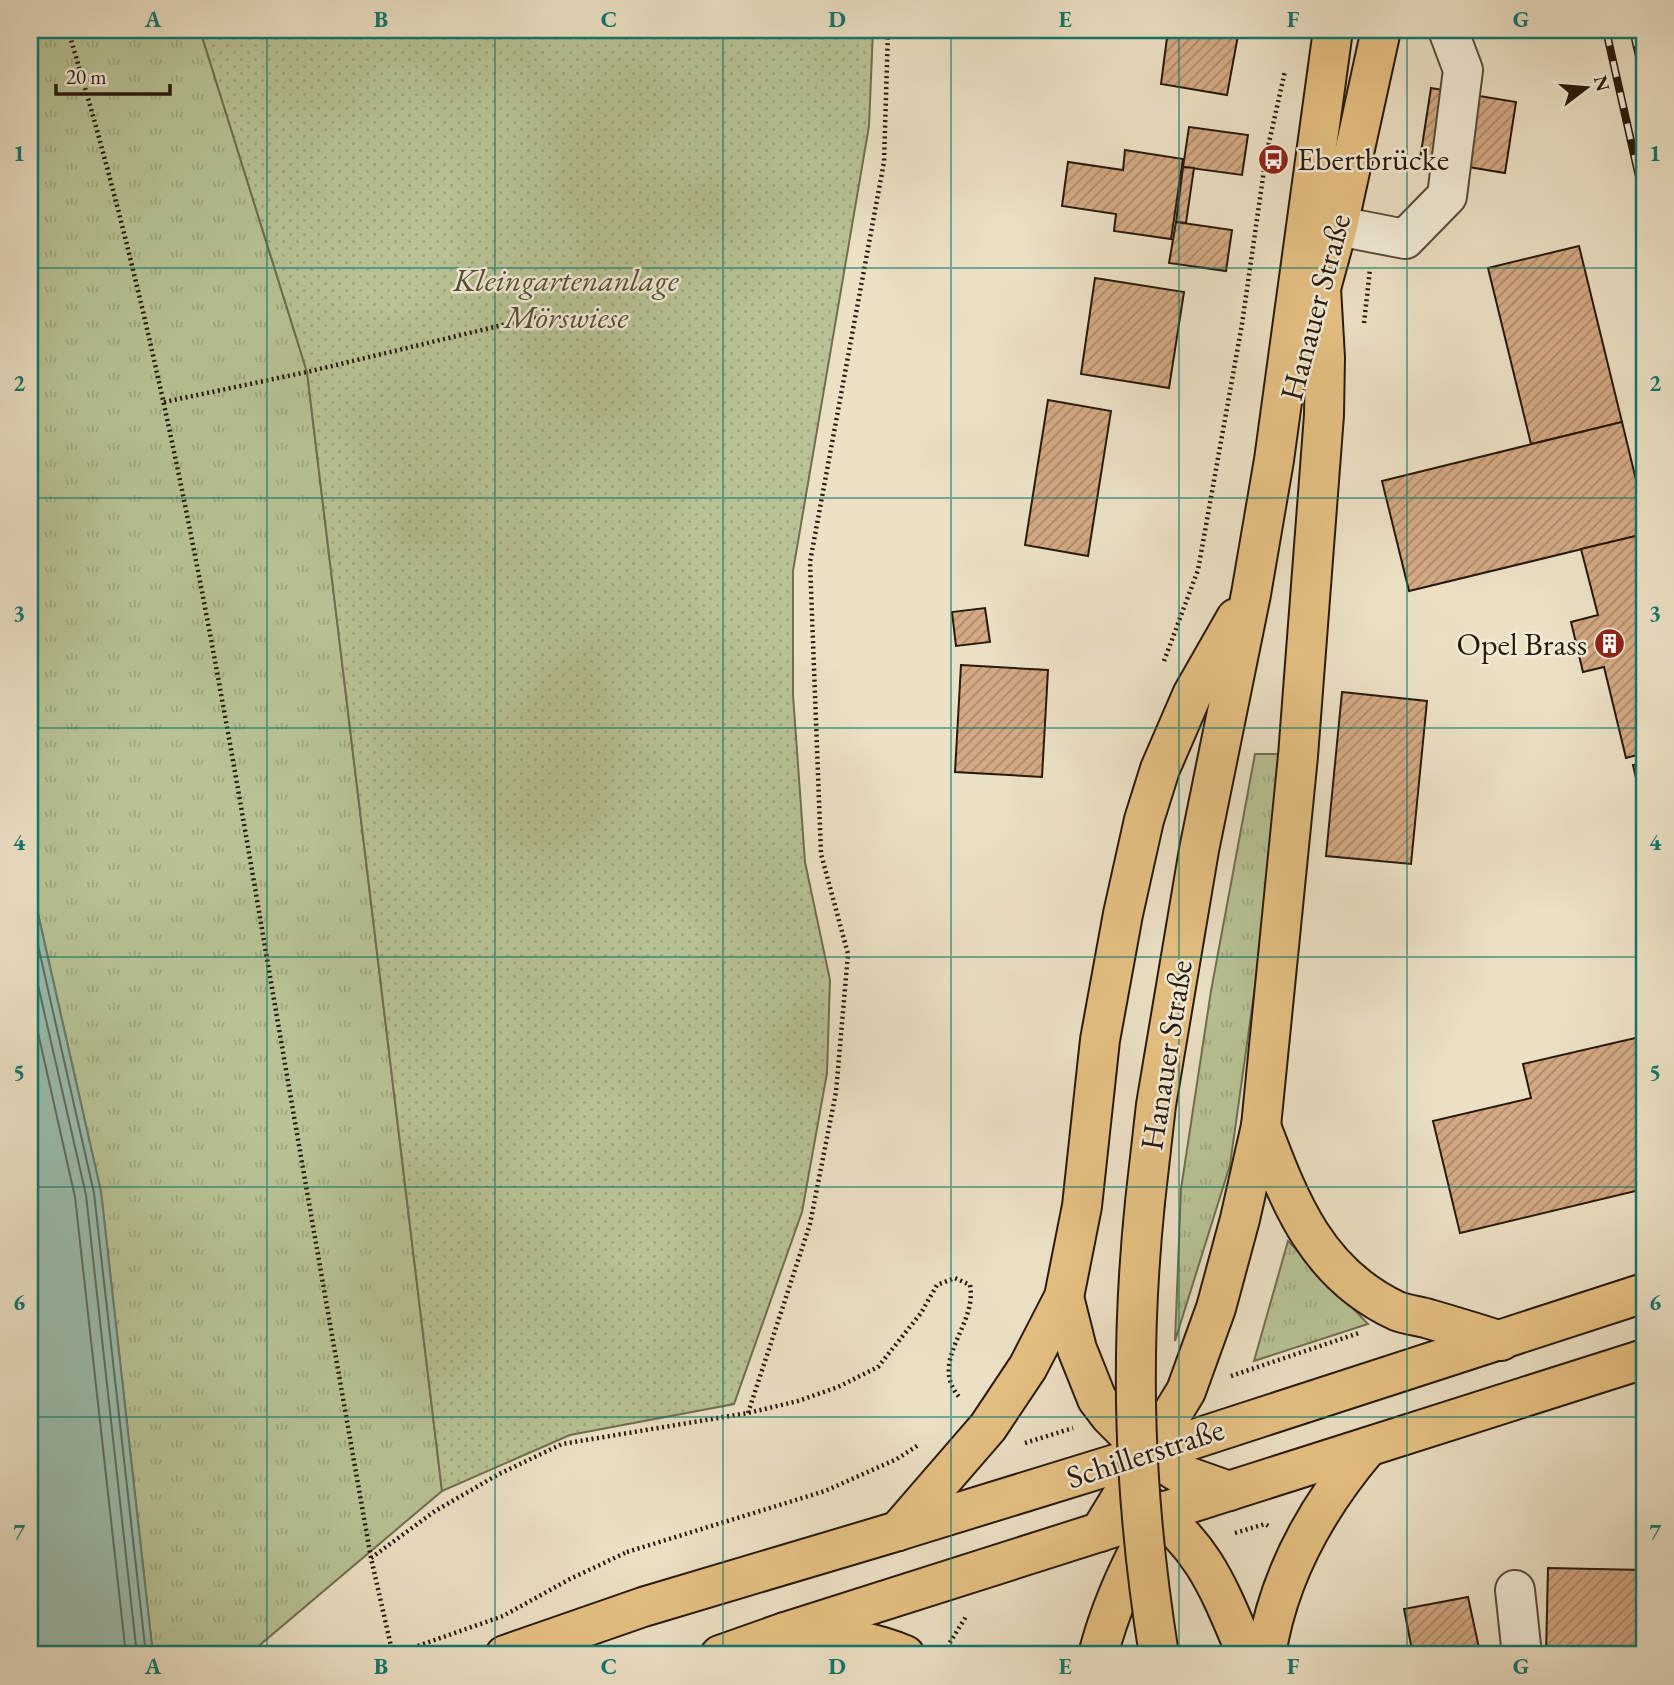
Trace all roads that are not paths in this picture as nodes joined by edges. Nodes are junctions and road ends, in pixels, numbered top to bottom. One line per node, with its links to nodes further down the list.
1 (1333, 30): 6 (main road, Hanauer Straße)
2 (1381, 30): 4 (main road, Hanauer Straße)
3 (1448, 30): 4 (lane)
4 (1338, 226): 5 (main road, Hanauer Straße)
5 (1321, 288): 6 (main road, Hanauer Straße); 8 (main road)
6 (1274, 460): 7 (main road, Hanauer Straße)
7 (1251, 594): 10 (main road); 29 (main road, Hanauer Straße, bridge)
8 (1261, 1126): 11 (main road); 15 (main road)
9 (1644, 1293): 11 (main road, Schillerstraße)
10 (1064, 1297): 15 (main road); 21 (main road)
11 (1501, 1341): 13 (main road, Schillerstraße)
12 (1644, 1359): 14 (main road, Schillerstraße)
13 (1225, 1428): 15 (main road, Schillerstraße); 16 (main road)
14 (1368, 1447): 18 (main road, Schillerstraße); 31 (main road)
15 (1148, 1454): 16 (main road); 17 (main road, Schillerstraße); 19 (main road)
16 (1181, 1474): 18 (main road); 20 (main road)
17 (1078, 1475): 19 (main road); 21 (main road, Schillerstraße)
18 (1241, 1487): 20 (main road, Schillerstraße)
19 (1127, 1490): 20 (main road); 22 (main road)
20 (1159, 1513): 22 (main road, Schillerstraße); 28 (main road); 30 (main road)
21 (898, 1531): 25 (main road, Schillerstraße)
22 (1100, 1532): 24 (main road, Schillerstraße)
23 (1515, 1590): 32 (lane)
24 (785, 1632): 26 (main road, Schillerstraße); 27 (main road)
25 (505, 1655)
26 (720, 1655)
27 (905, 1655)
28 (1098, 1655)
29 (1159, 1655)
30 (1247, 1655)
31 (1266, 1655)
32 (1522, 1655)

